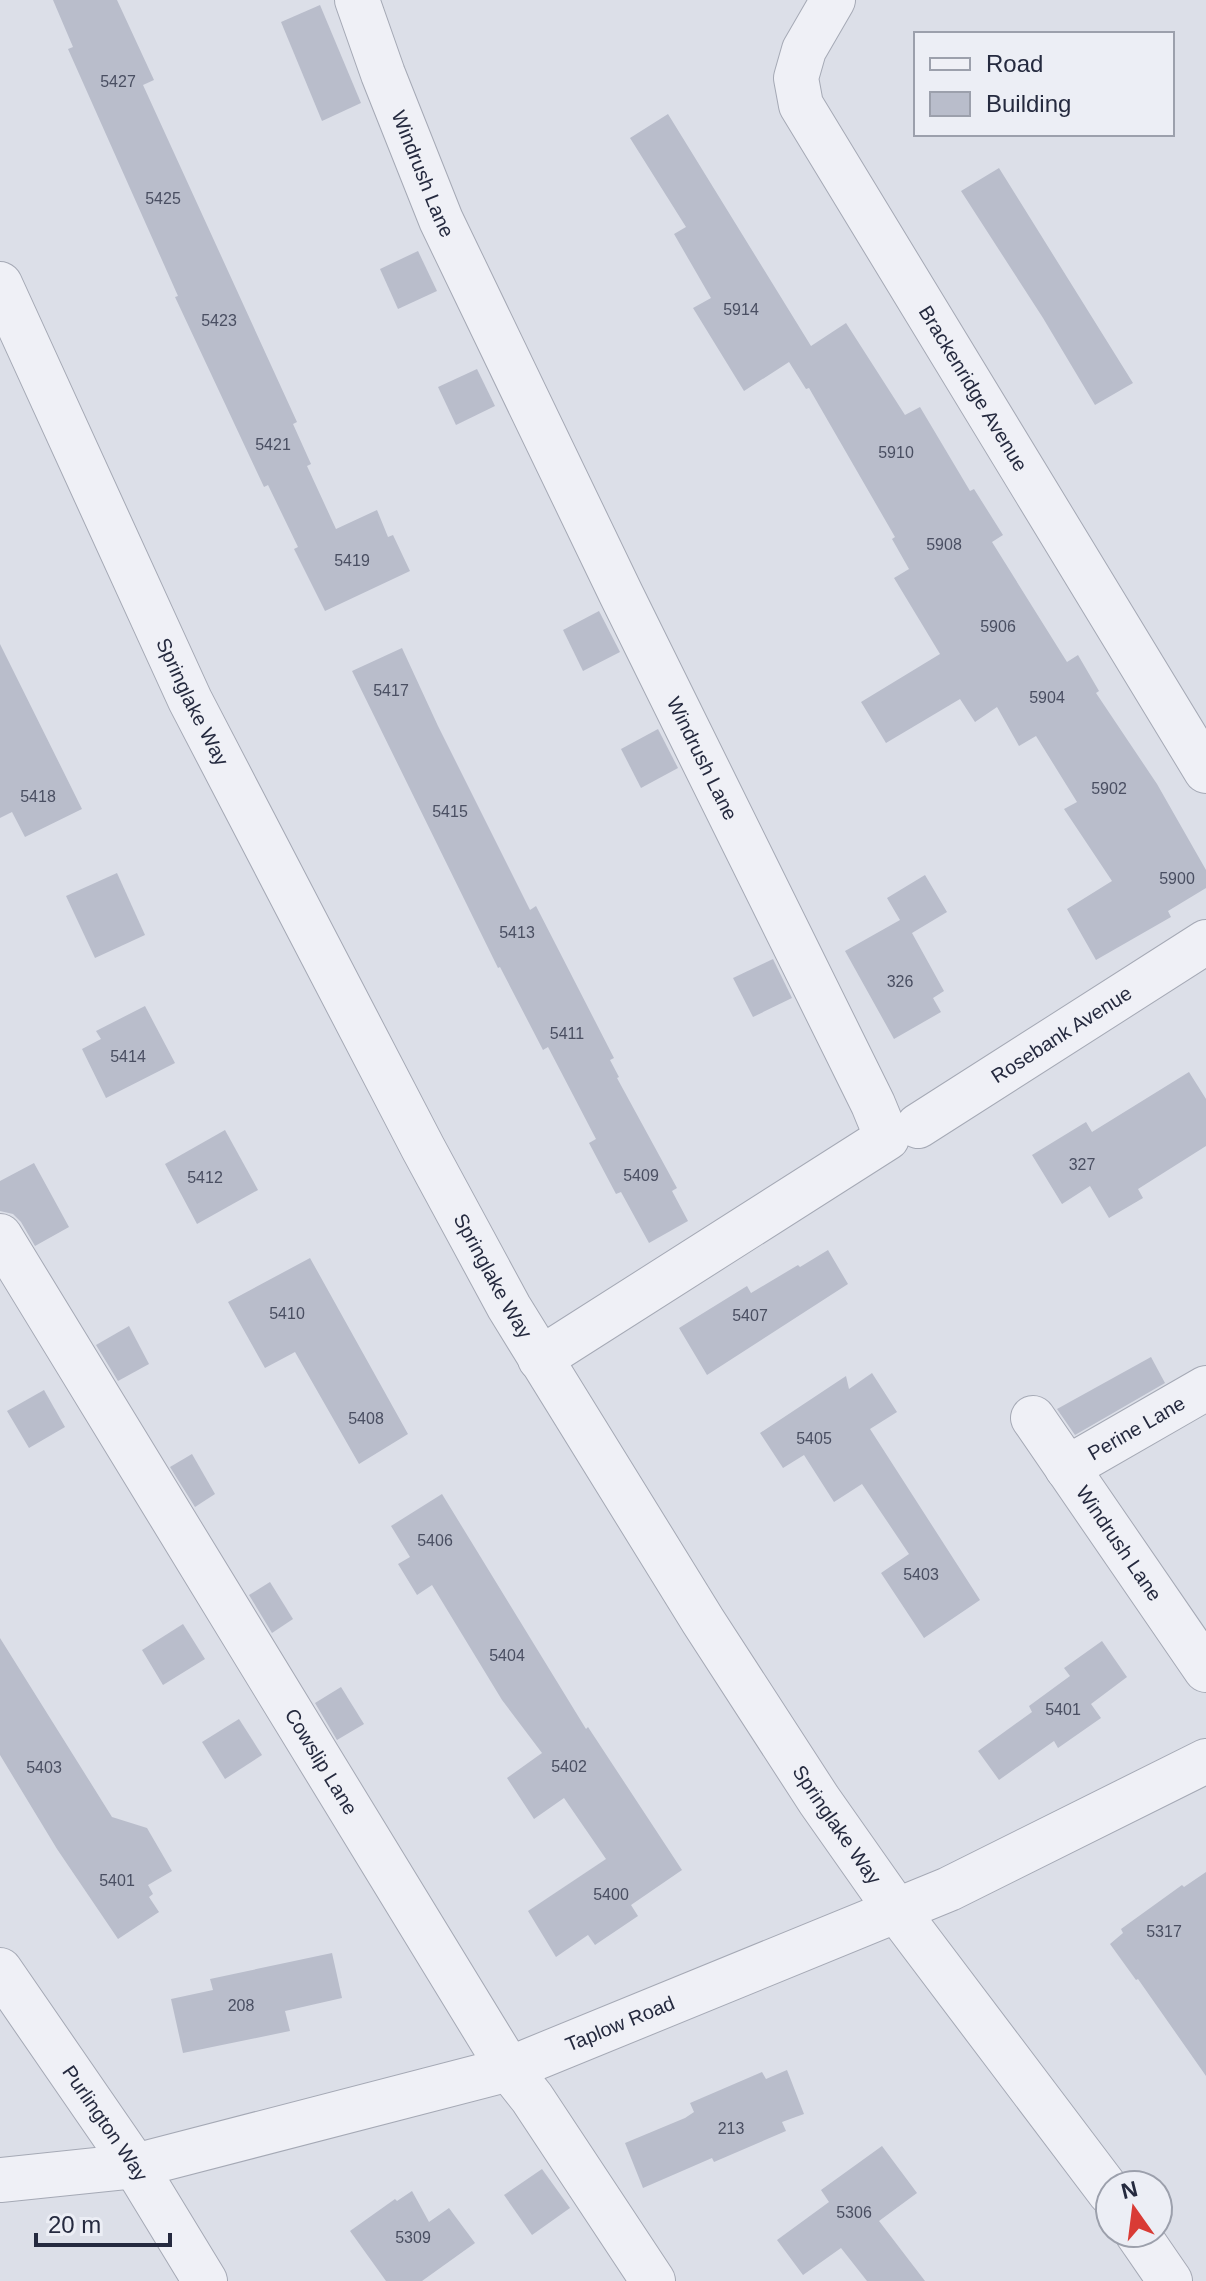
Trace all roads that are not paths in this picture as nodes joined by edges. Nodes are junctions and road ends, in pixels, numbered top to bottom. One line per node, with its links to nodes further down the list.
1 (357, 0): 8 (street, Windrush Lane)
2 (833, 0): 4 (street, Brackenridge Avenue)
3 (0, 284): 8 (street, Springlake Way)
4 (1206, 771)
5 (1206, 942): 6 (street, Rosebank Avenue)
6 (918, 1126)
7 (0, 1236): 16 (street, Cowslip Lane)
8 (540, 1359): 14 (street, Springlake Way)
9 (1206, 1388): 11 (street, Perine Lane)
10 (1033, 1418): 11 (street, Windrush Lane)
11 (1067, 1468): 12 (street, Windrush Lane)
12 (1206, 1670)
13 (1206, 1761): 14 (street, Taplow Road)
14 (897, 1911): 16 (street, Taplow Road); 18 (street, Springlake Way)
15 (0, 1970): 17 (street, Purlington Way)
16 (509, 2069): 17 (street, Taplow Road); 22 (street, Cowslip Lane)
17 (135, 2166): 19 (street, Taplow Road); 21 (street, Purlington Way)
18 (1094, 2172)
19 (0, 2180)
20 (1148, 2249): 23 (street)
21 (205, 2281)
22 (653, 2281)
23 (1170, 2281)

